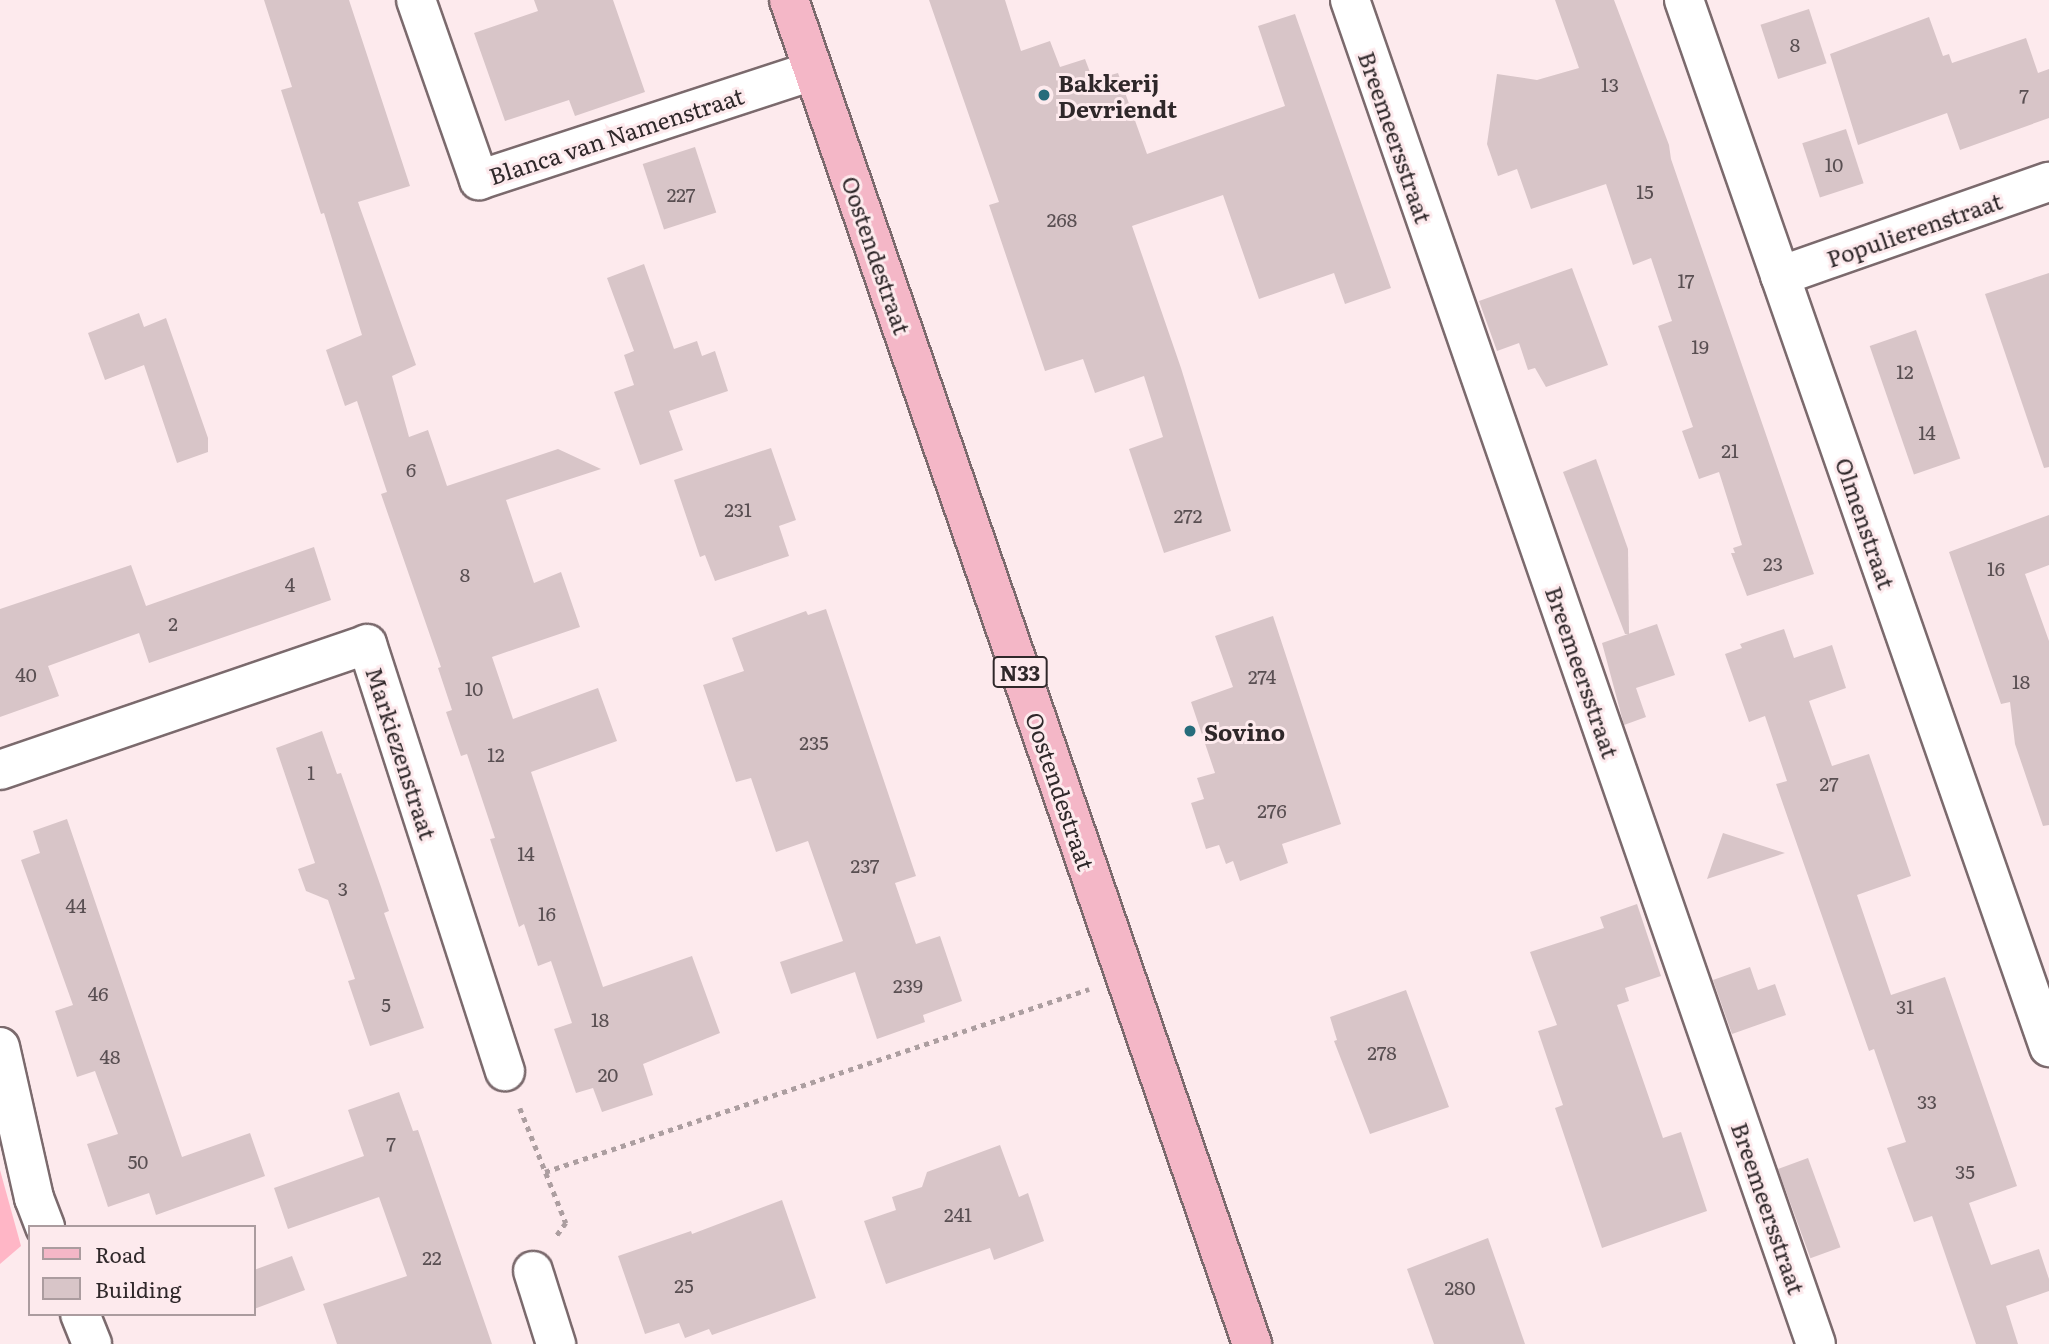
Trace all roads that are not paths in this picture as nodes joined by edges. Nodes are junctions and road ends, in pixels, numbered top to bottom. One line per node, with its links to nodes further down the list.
1 (416, 0): 5 (street, Blanca van Namenstraat)
2 (789, 0): 5 (main road, Oostendestraat / N33)
3 (1350, 0): 18 (street, Breemeersstraat)
4 (1684, 0): 7 (street, Olmenstraat)
5 (813, 71): 17 (main road, Oostendestraat / N33)
6 (2049, 182): 7 (street, Populierenstraat)
7 (1780, 276): 10 (street, Olmenstraat)
8 (0, 770): 11 (street, Markiezenstraat)
9 (0, 1047): 12 (street)
10 (2049, 1047)
11 (505, 1071)
12 (44, 1225)
13 (533, 1271): 16 (street)
14 (81, 1316): 15 (street)
15 (92, 1344)
16 (556, 1344)
17 (1252, 1344)
18 (1816, 1344)

